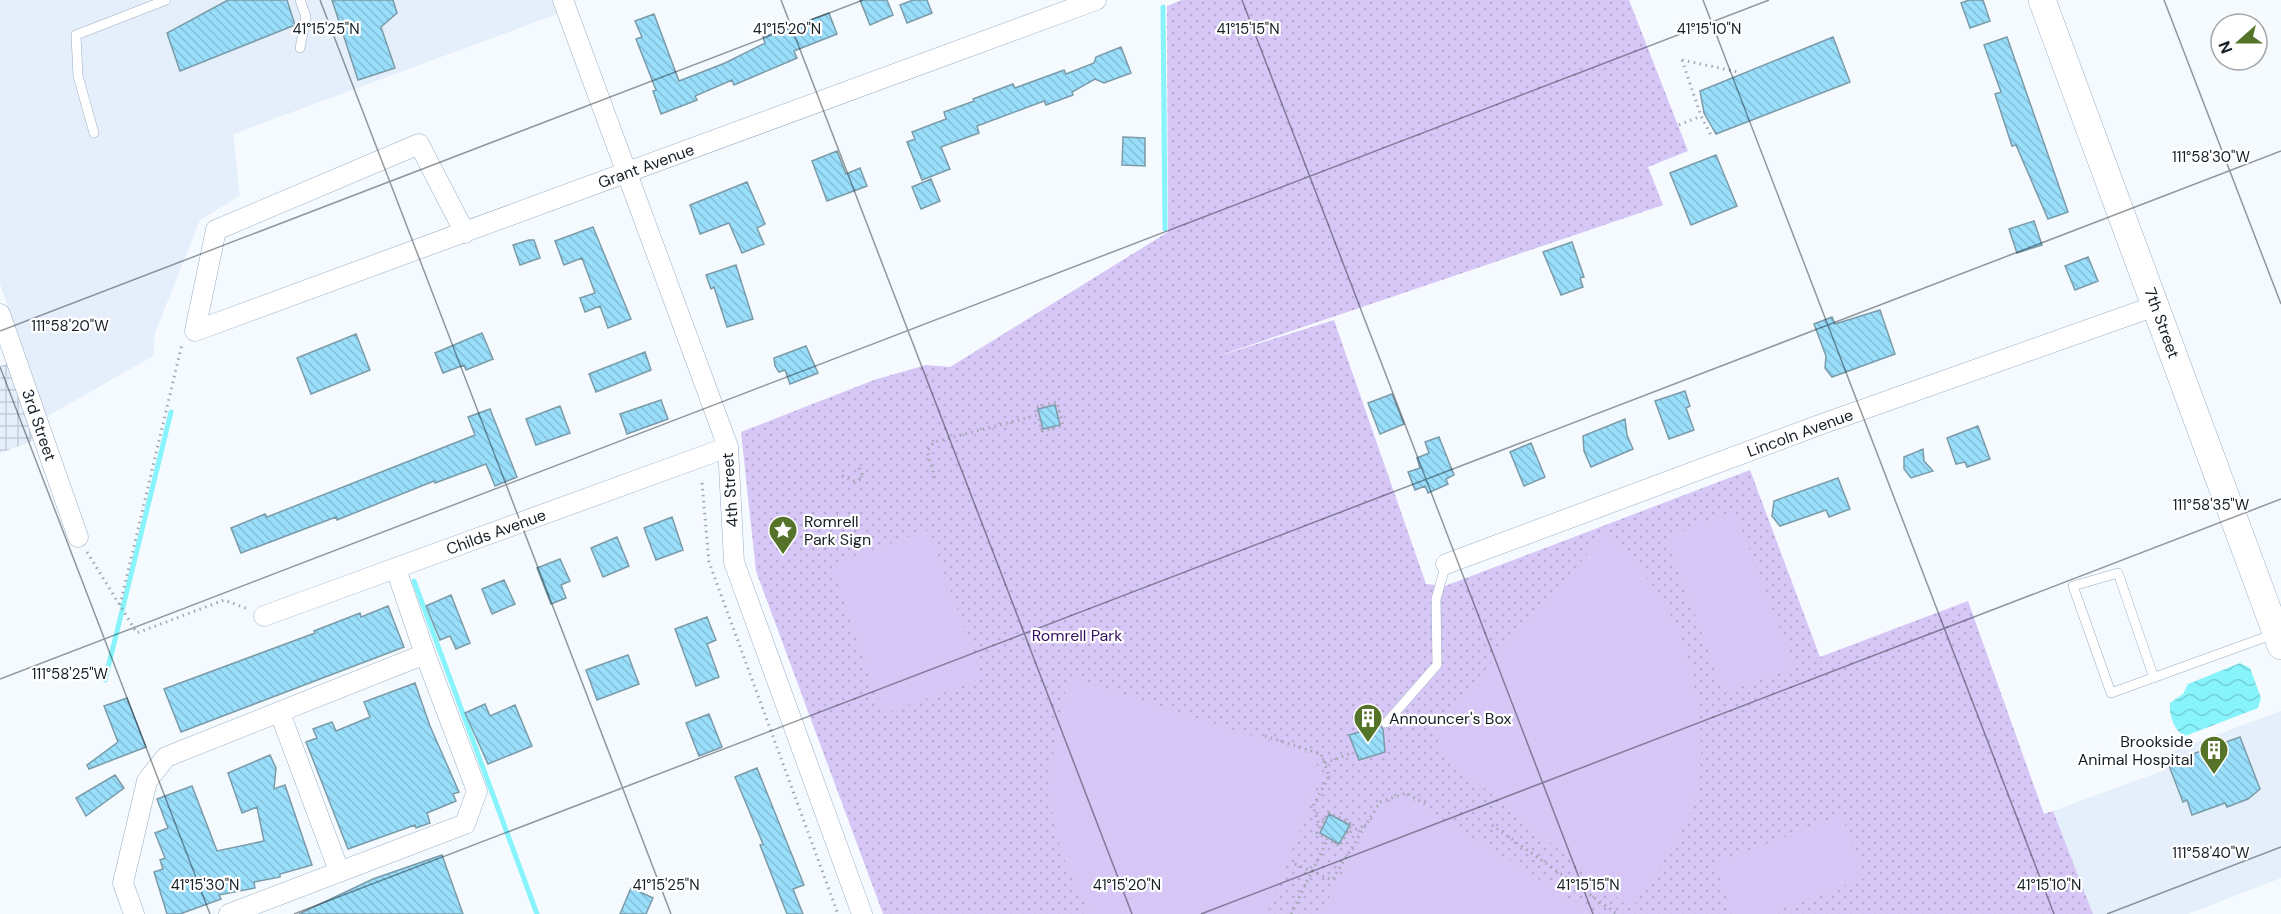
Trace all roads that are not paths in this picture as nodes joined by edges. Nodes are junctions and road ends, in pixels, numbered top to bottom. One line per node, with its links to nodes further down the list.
1 (166, 0): 7 (lane)
2 (300, 0): 6 (lane)
3 (563, 0): 8 (street, 4th Street)
4 (1096, 0): 8 (street, Grant Avenue)
5 (2042, 0): 10 (street, 7th Street)
6 (300, 48)
7 (94, 133)
8 (625, 173): 9 (street, Grant Avenue); 12 (street, 4th Street)
9 (465, 233): 9 (street, Grant Avenue)
10 (2156, 306): 14 (street, Lincoln Avenue); 17 (street, 7th Street)
11 (0, 314): 13 (street, 3rd Street)
12 (728, 447): 15 (street, Childs Avenue); 25 (street, 4th Street)
13 (78, 537)
14 (1446, 564): 21 (lane)
15 (396, 568): 16 (street, Childs Avenue); 18 (street)
16 (264, 616)
17 (2279, 640): 19 (lane)
18 (425, 654): 20 (street); 22 (street)
19 (2154, 678): 19 (lane)
20 (280, 713): 22 (street); 23 (street)
21 (1386, 723)
22 (339, 871): 24 (street)
23 (134, 914)
24 (229, 914)
25 (862, 914)

